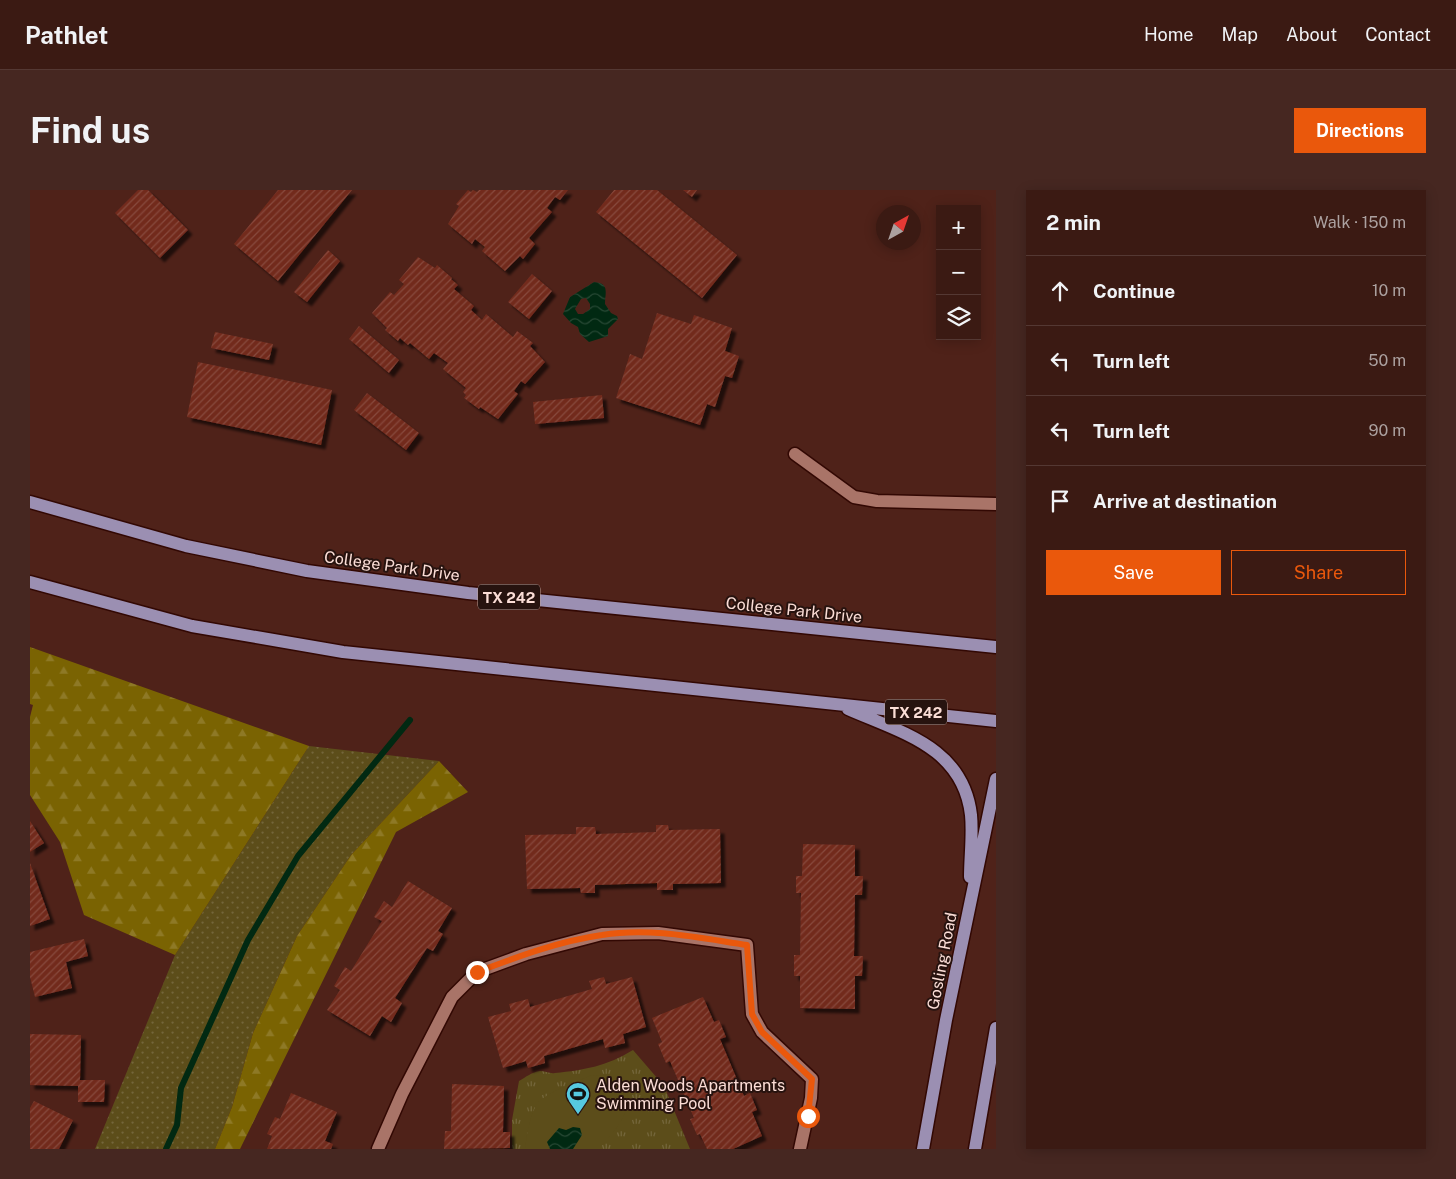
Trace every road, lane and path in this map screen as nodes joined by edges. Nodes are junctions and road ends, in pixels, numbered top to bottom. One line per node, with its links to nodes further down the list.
1 (795, 454): 3 (street)
2 (30, 502): 5 (main road, College Park Drive / TX 242)
3 (996, 504)
4 (30, 582): 6 (main road, TX 242)
5 (996, 646)
6 (836, 704): 7 (main road, TX 242); 9 (main road)
7 (996, 721)
8 (996, 779): 9 (main road, Gosling Road)
9 (969, 909): 13 (main road, Gosling Road)
10 (996, 1029): 14 (main road)
11 (378, 1149): 12 (street)
12 (800, 1149)
13 (924, 1149)
14 (975, 1149)

